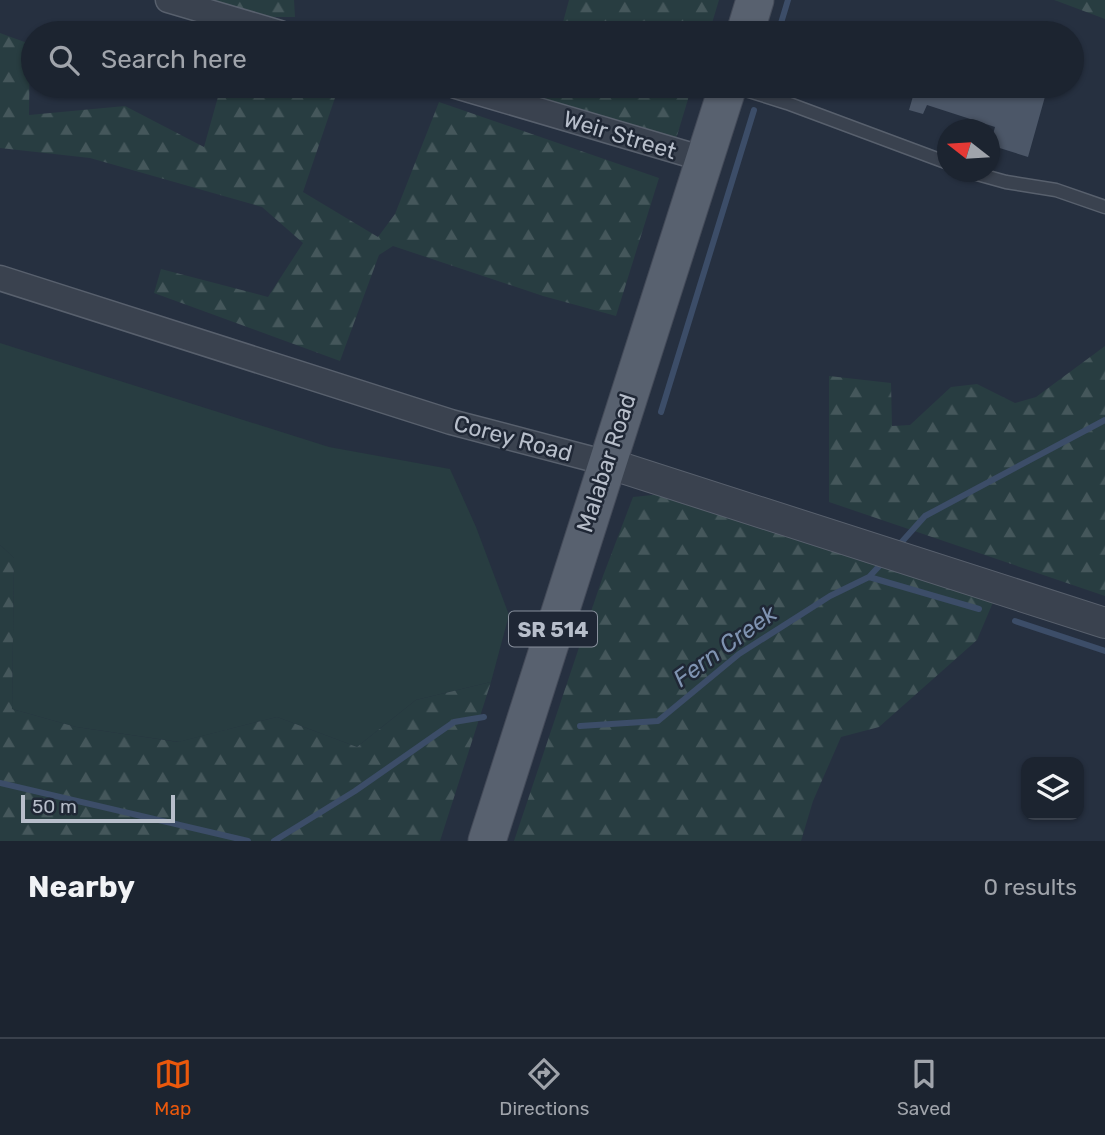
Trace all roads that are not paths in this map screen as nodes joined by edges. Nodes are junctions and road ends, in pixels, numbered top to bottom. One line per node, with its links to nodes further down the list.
1 (168, 0): 3 (street)
2 (755, 0): 4 (main road)
3 (239, 21)
4 (749, 21)
5 (497, 98): 8 (street, Weir Street)
6 (726, 98): 8 (main road, Malabar Road / SR 514)
7 (770, 98): 9 (lane)
8 (704, 159): 13 (main road, Malabar Road / SR 514)
9 (937, 159)
10 (1000, 180): 11 (lane)
11 (1105, 207)
12 (0, 278): 13 (street, Corey Road)
13 (607, 463): 14 (street, Corey Road); 15 (main road, Malabar Road / SR 514)
14 (1105, 624)
15 (486, 841)

